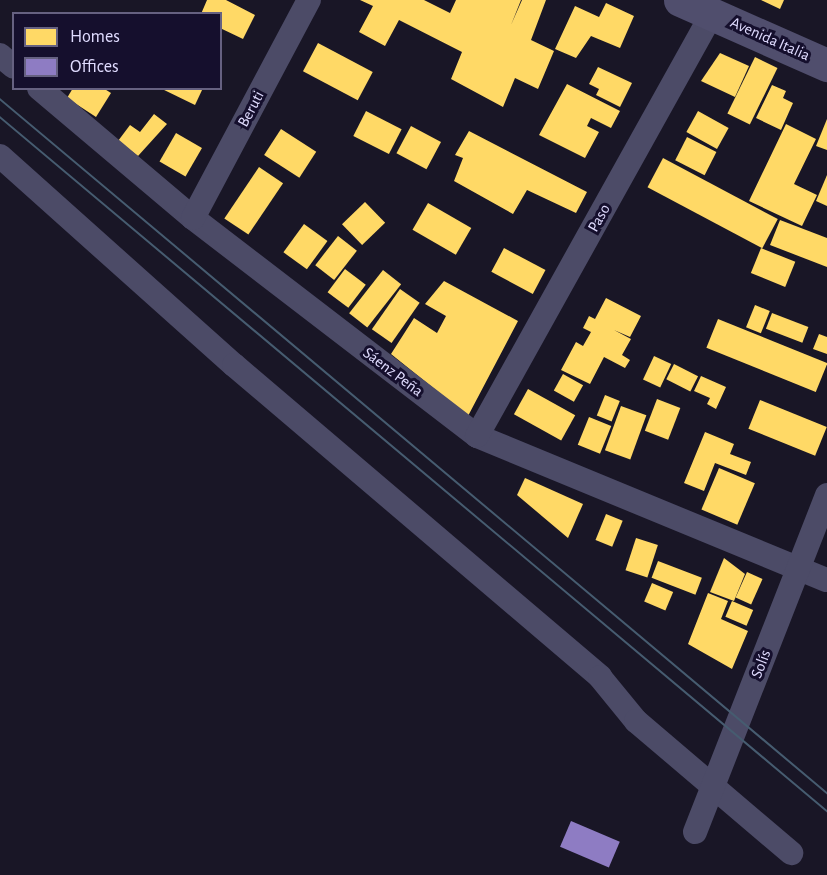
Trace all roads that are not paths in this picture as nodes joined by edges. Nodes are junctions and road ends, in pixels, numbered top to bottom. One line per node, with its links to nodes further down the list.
1 (309, 0): 9 (street, Beruti)
2 (680, 0): 3 (street, Avenida Italia)
3 (716, 7): 6 (street, Avenida Italia); 10 (street, Paso)
4 (0, 55): 5 (street)
5 (12, 65)
6 (827, 65)
7 (41, 90): 9 (street, Sáenz Peña)
8 (0, 156): 14 (street)
9 (193, 218): 10 (street, Sáenz Peña)
10 (477, 436): 12 (street, Sáenz Peña)
11 (827, 495): 12 (street, Solís)
12 (797, 571): 13 (street, Sáenz Peña); 14 (street, Solís)
13 (827, 580)
14 (714, 785): 15 (street, Solís); 16 (street)
15 (695, 832)
16 (791, 854)

